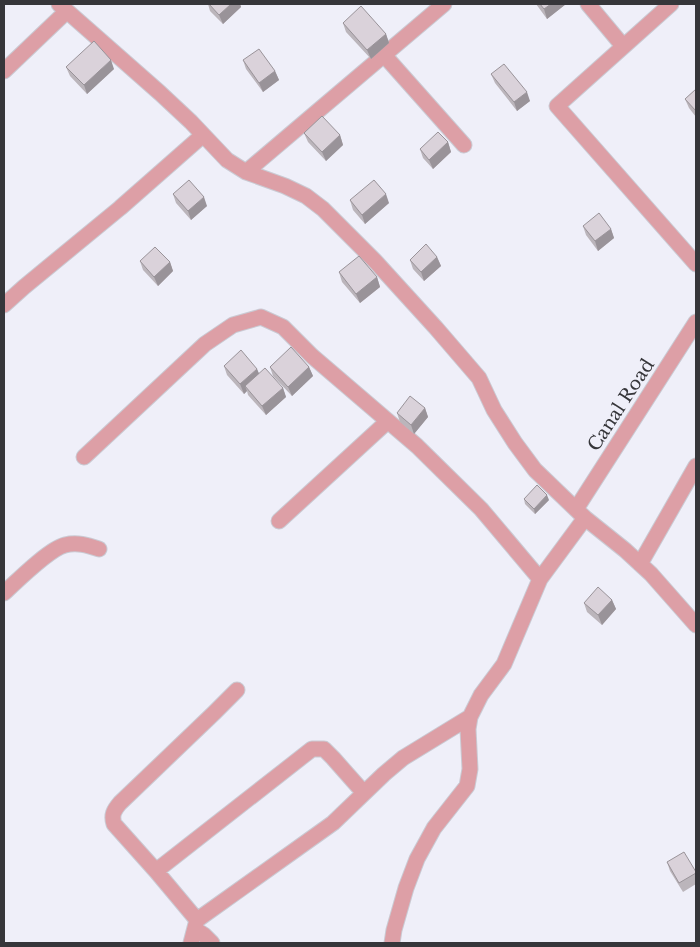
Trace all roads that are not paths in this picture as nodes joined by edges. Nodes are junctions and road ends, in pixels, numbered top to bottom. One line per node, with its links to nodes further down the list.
1 (444, 4): 6 (street)
2 (588, 4): 5 (street)
3 (671, 4): 5 (street)
4 (63, 8): 7 (street); 8 (street)
5 (624, 46): 11 (street)
6 (384, 55): 9 (street); 10 (street)
7 (4, 71)
8 (203, 135): 10 (street); 12 (street)
9 (464, 145)
10 (246, 172): 17 (street)
11 (696, 264)
12 (4, 305)
13 (696, 322): 17 (street, Canal Road)
14 (388, 421): 15 (street); 18 (street); 21 (street)
15 (84, 457)
16 (696, 466): 20 (street)
17 (581, 513): 20 (street); 21 (street, Canal Road)
18 (278, 521)
19 (99, 549): 22 (street)
20 (640, 564): 23 (street)
21 (540, 579): 25 (street, Canal Road)
22 (4, 593)
23 (696, 625)
24 (237, 690): 27 (street)
25 (470, 717): 26 (street); 30 (street)
26 (364, 793): 27 (street); 28 (street)
27 (156, 871): 28 (street)
28 (194, 931): 29 (street)
29 (212, 943)
30 (392, 943)

